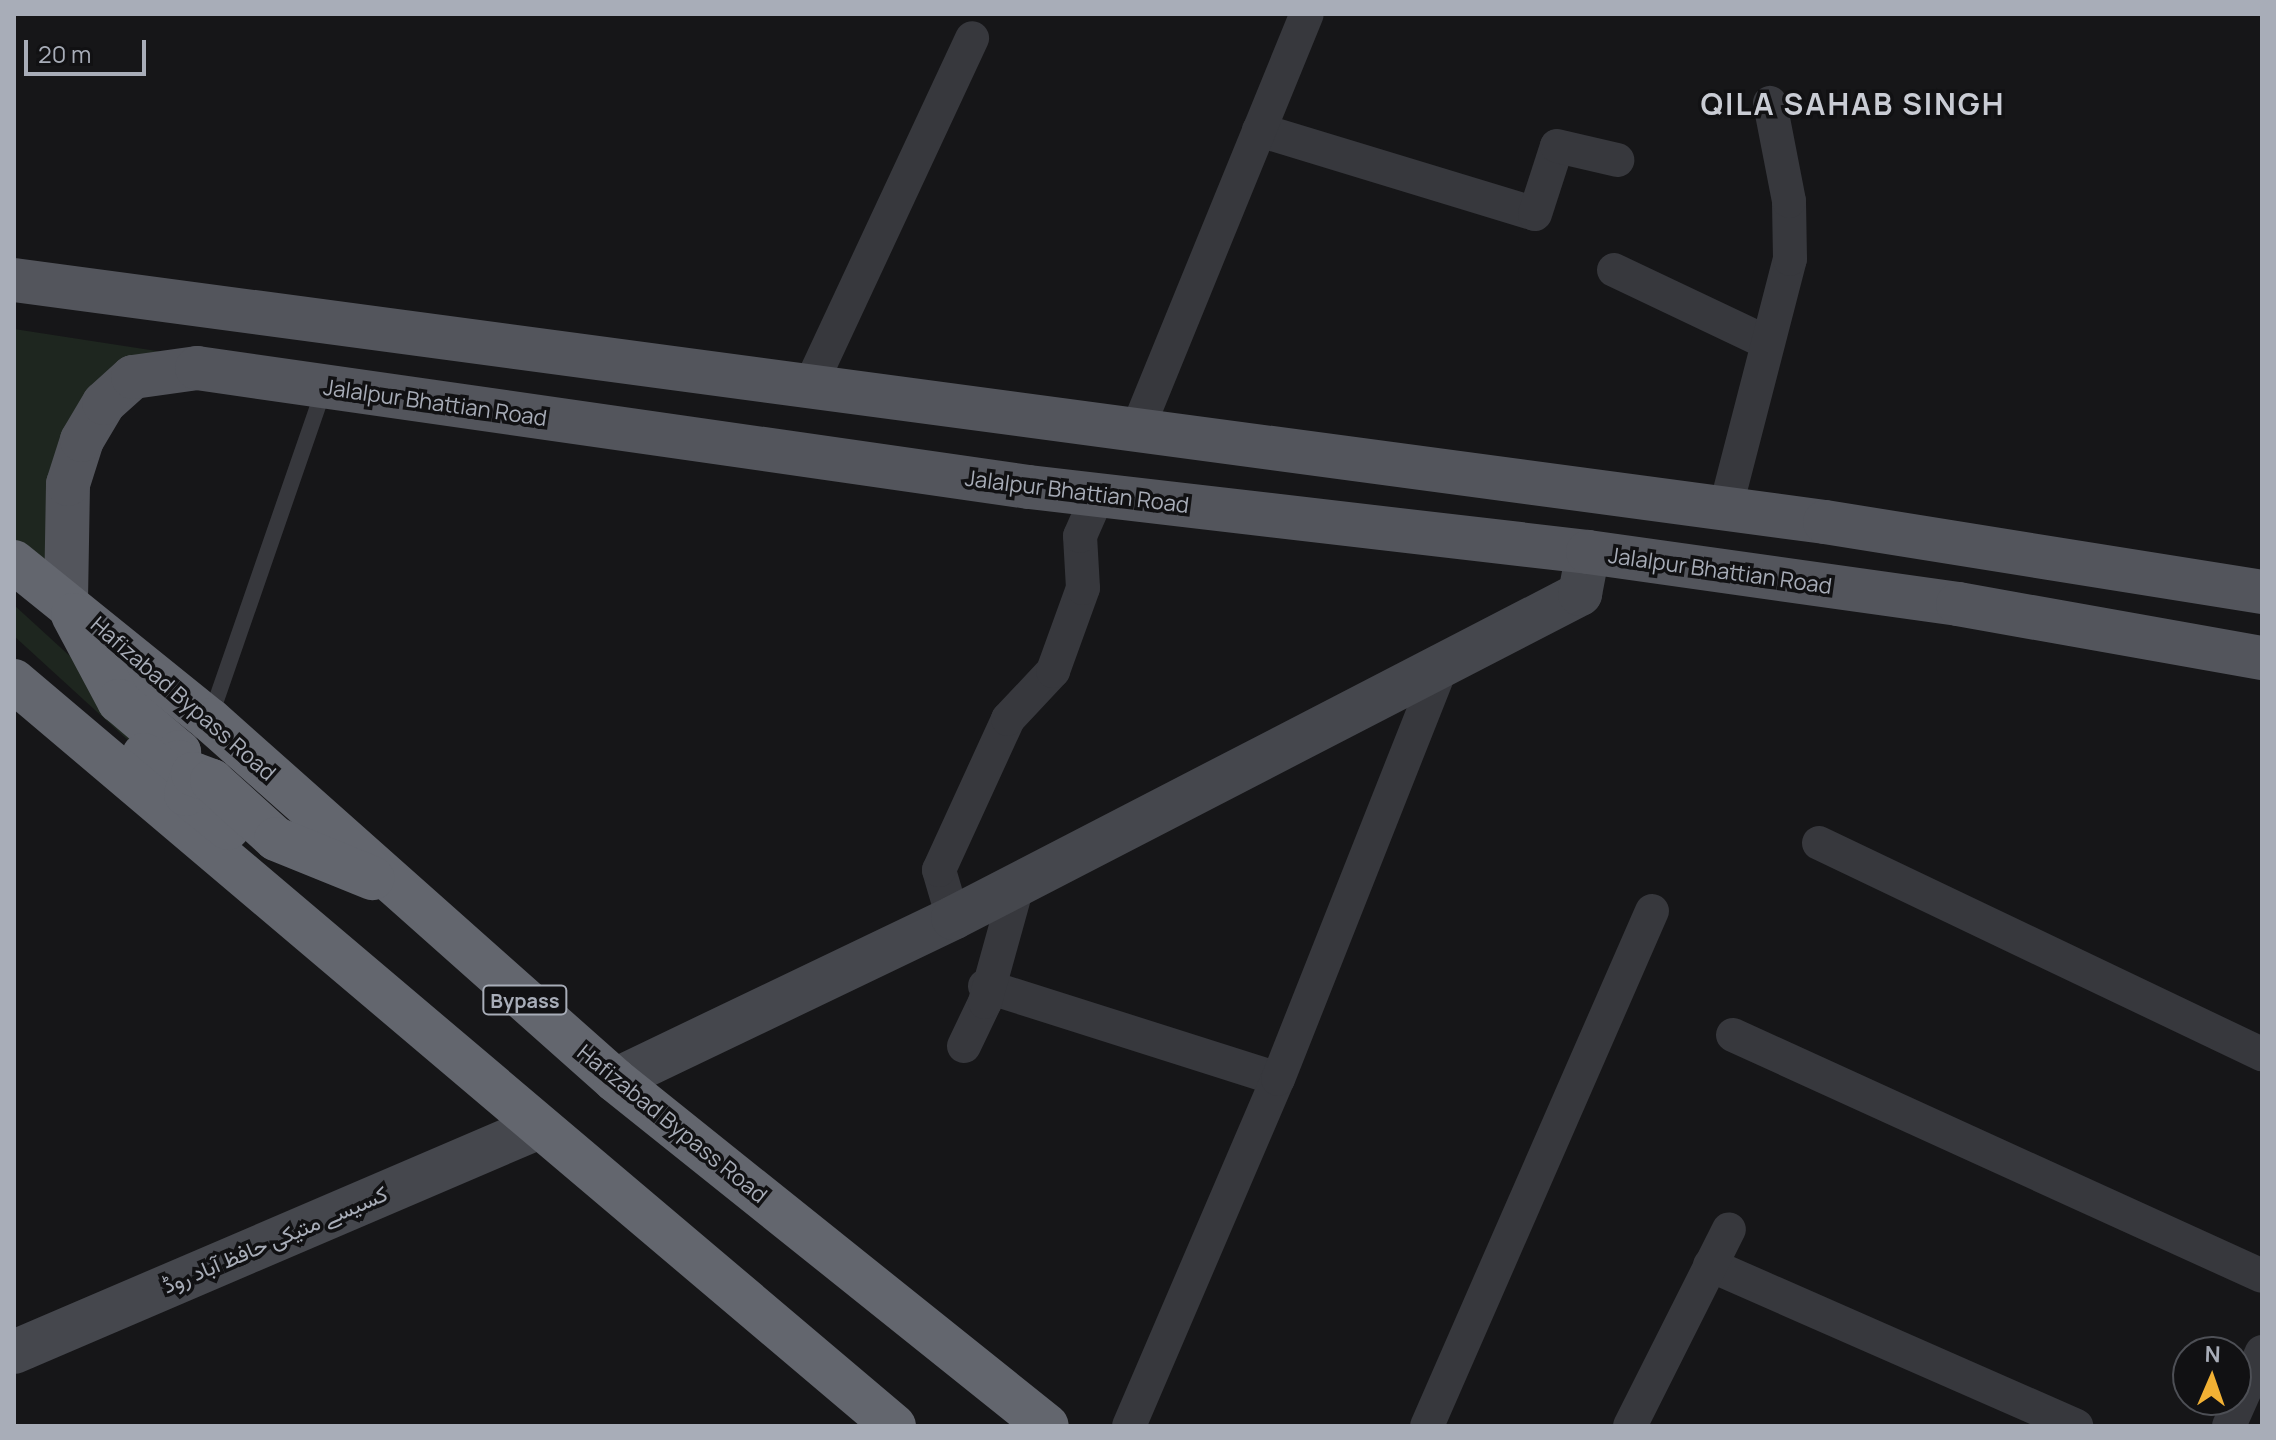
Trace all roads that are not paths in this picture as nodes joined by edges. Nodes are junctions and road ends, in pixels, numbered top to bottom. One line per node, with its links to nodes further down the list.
1 (1307, 14): 4 (street)
2 (972, 38): 10 (street)
3 (1770, 103): 8 (street)
4 (1259, 130): 5 (street); 11 (street)
5 (1617, 160)
6 (1614, 270): 8 (street)
7 (14, 280): 10 (main road)
8 (1768, 343): 13 (street)
9 (325, 387): 12 (main road, Jalalpur Bhattian Road); 17 (main road, Jalalpur Bhattian Road); 22 (lane)
10 (809, 388): 11 (main road)
11 (1137, 430): 13 (main road)
12 (1098, 495): 14 (main road, Jalalpur Bhattian Road); 27 (street)
13 (1725, 510): 16 (main road)
14 (1588, 552): 18 (main road, Jalalpur Bhattian Road); 19 (street)
15 (14, 562): 17 (highway, Hafizabad Bypass Road / Bypass)
16 (2262, 592)
17 (66, 599): 20 (highway, Bypass); 22 (highway, Hafizabad Bypass Road / Bypass)
18 (2262, 658)
19 (1440, 670): 24 (street); 33 (street)
20 (14, 672)
21 (14, 681): 28 (highway, Bypass)
22 (210, 720): 25 (highway, Hafizabad Bypass Road / Bypass)
23 (1819, 843): 32 (street)
24 (1018, 883): 27 (street); 29 (street)
25 (402, 890): 28 (highway, Bypass); 34 (highway, Hafizabad Bypass Road / Bypass)
26 (1652, 911): 44 (street)
27 (953, 918): 34 (street)
28 (340, 961): 35 (highway, Bypass)
29 (985, 986): 31 (street); 33 (street)
30 (1733, 1035): 38 (street)
31 (964, 1046)
32 (2262, 1054)
33 (1278, 1079): 43 (street)
34 (615, 1080): 42 (highway, Hafizabad Bypass Road / Bypass)
35 (537, 1128): 39 (street, کسیسے متیکی حافظ آباد روڈ); 41 (highway, Bypass)
36 (1729, 1229): 37 (street)
37 (1710, 1265): 45 (street); 46 (street)
38 (2262, 1276)
39 (14, 1352)
40 (2262, 1352): 47 (street)
41 (894, 1426)
42 (1047, 1426)
43 (1129, 1426)
44 (1427, 1426)
45 (1630, 1426)
46 (2076, 1426)
47 (2229, 1426)

